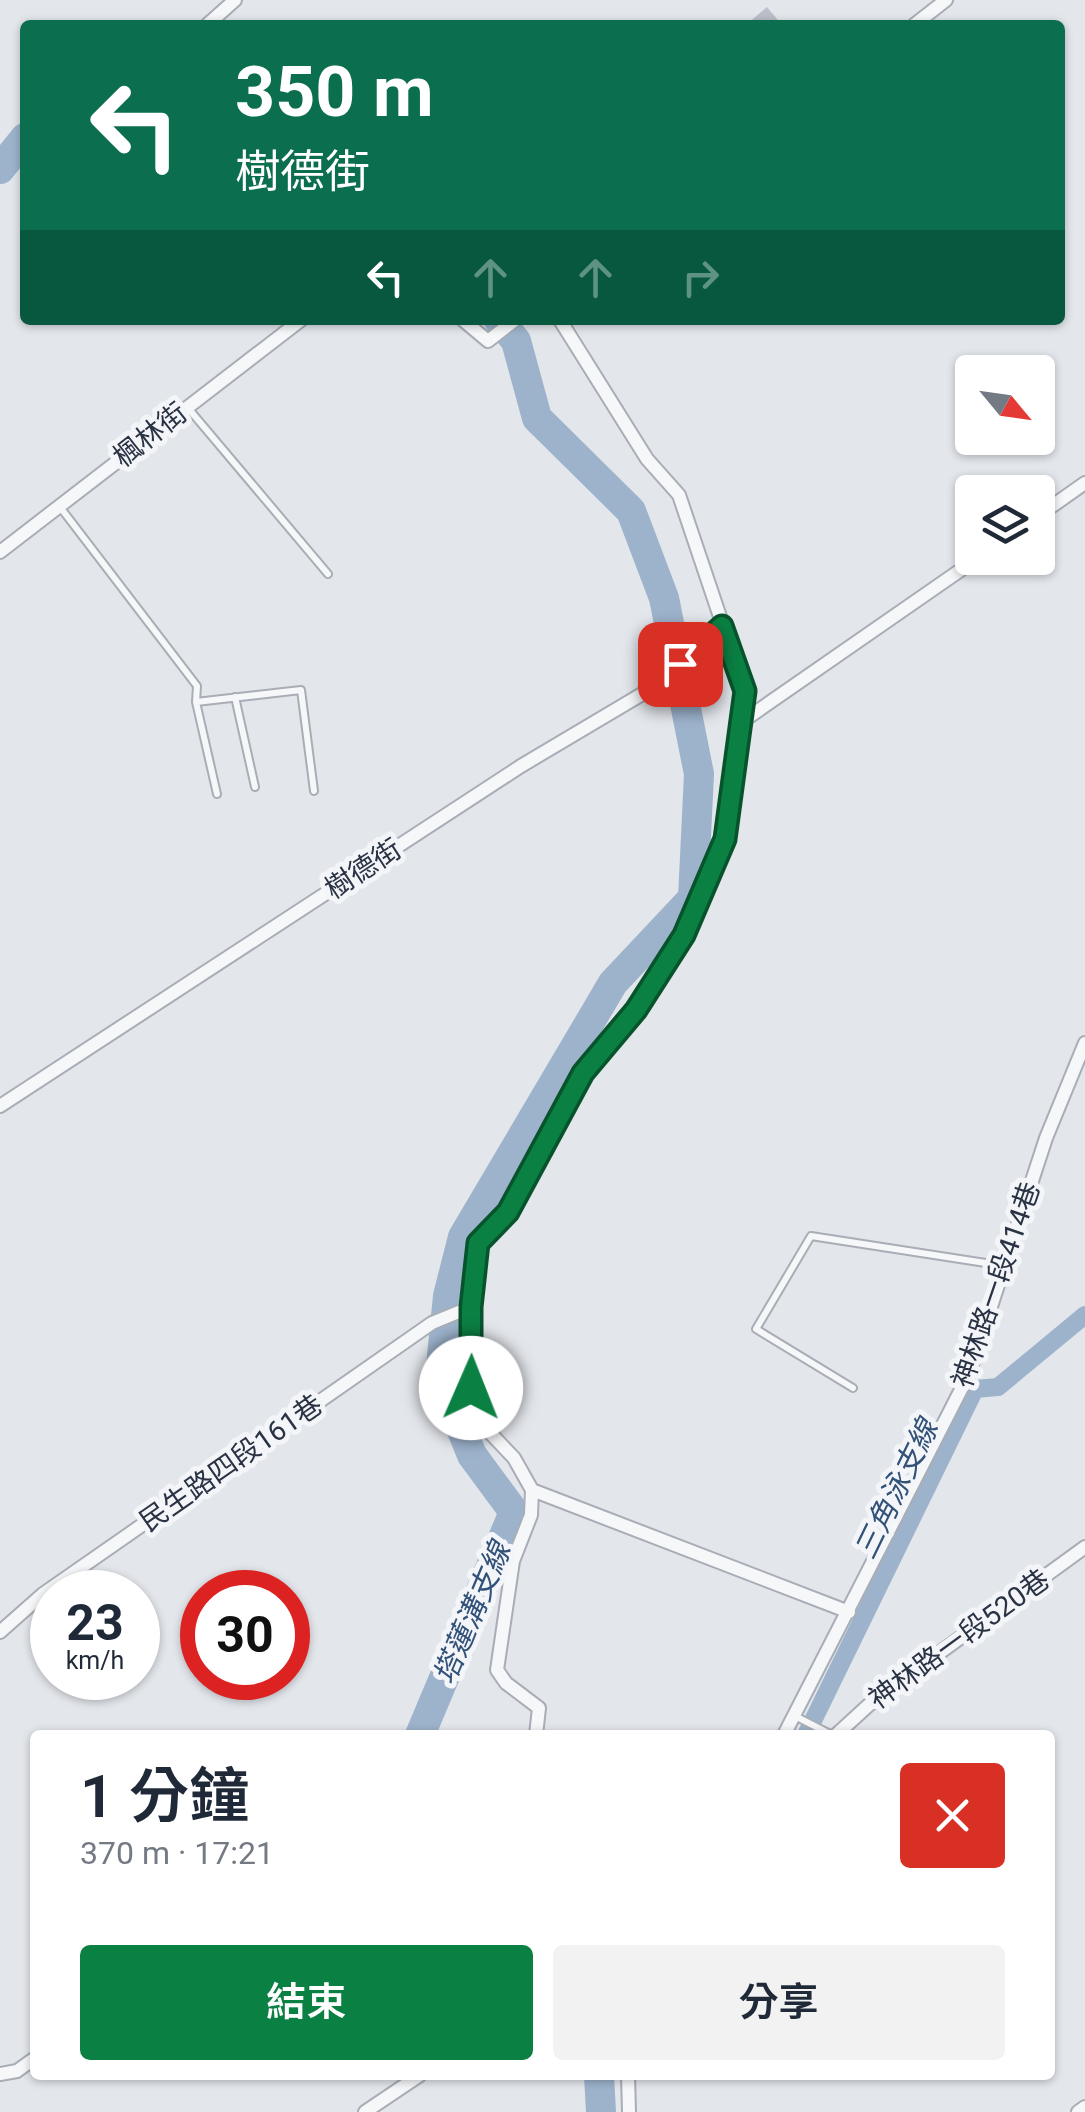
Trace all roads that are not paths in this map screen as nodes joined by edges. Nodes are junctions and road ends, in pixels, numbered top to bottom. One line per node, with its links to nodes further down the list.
1 (235, 0): 3 (street)
2 (946, 0): 4 (street)
3 (213, 20)
4 (920, 20)
5 (294, 325): 9 (street, 楓林街)
6 (469, 325): 7 (street)
7 (509, 325)
8 (563, 325): 16 (street)
9 (188, 406): 12 (street, 楓林街); 14 (lane)
10 (1085, 483): 11 (street)
11 (1055, 504)
12 (59, 506): 13 (street, 楓林街); 18 (lane)
13 (0, 552)
14 (328, 574)
15 (955, 574): 19 (street)
16 (722, 626): 19 (street); 24 (street, 樹德街)
17 (235, 698): 18 (lane); 20 (lane); 21 (lane)
18 (196, 702): 22 (lane)
19 (743, 720): 26 (street)
20 (255, 786)
21 (314, 791)
22 (217, 794)
23 (1085, 1043): 25 (street, 神林路一段414巷)
24 (0, 1106)
25 (1006, 1266): 27 (lane); 30 (street, 神林路一段414巷)
26 (471, 1307): 28 (street); 31 (street, 民生路四段161巷)
27 (853, 1388)
28 (532, 1490): 30 (street); 33 (street)
29 (1085, 1547): 36 (street, 神林路一段520巷)
30 (850, 1612): 32 (street, 神林路一段414巷)
31 (0, 1632)
32 (794, 1715): 34 (street, 神林路一段414巷); 35 (lane)
33 (537, 1730)
34 (786, 1730)
35 (824, 1730)
36 (840, 1730)
37 (30, 2062): 38 (street)
38 (0, 2074)
39 (412, 2080): 42 (street)
40 (628, 2080): 43 (street)
41 (1085, 2107): 44 (street)
42 (364, 2112)
43 (629, 2112)
44 (1078, 2112)

